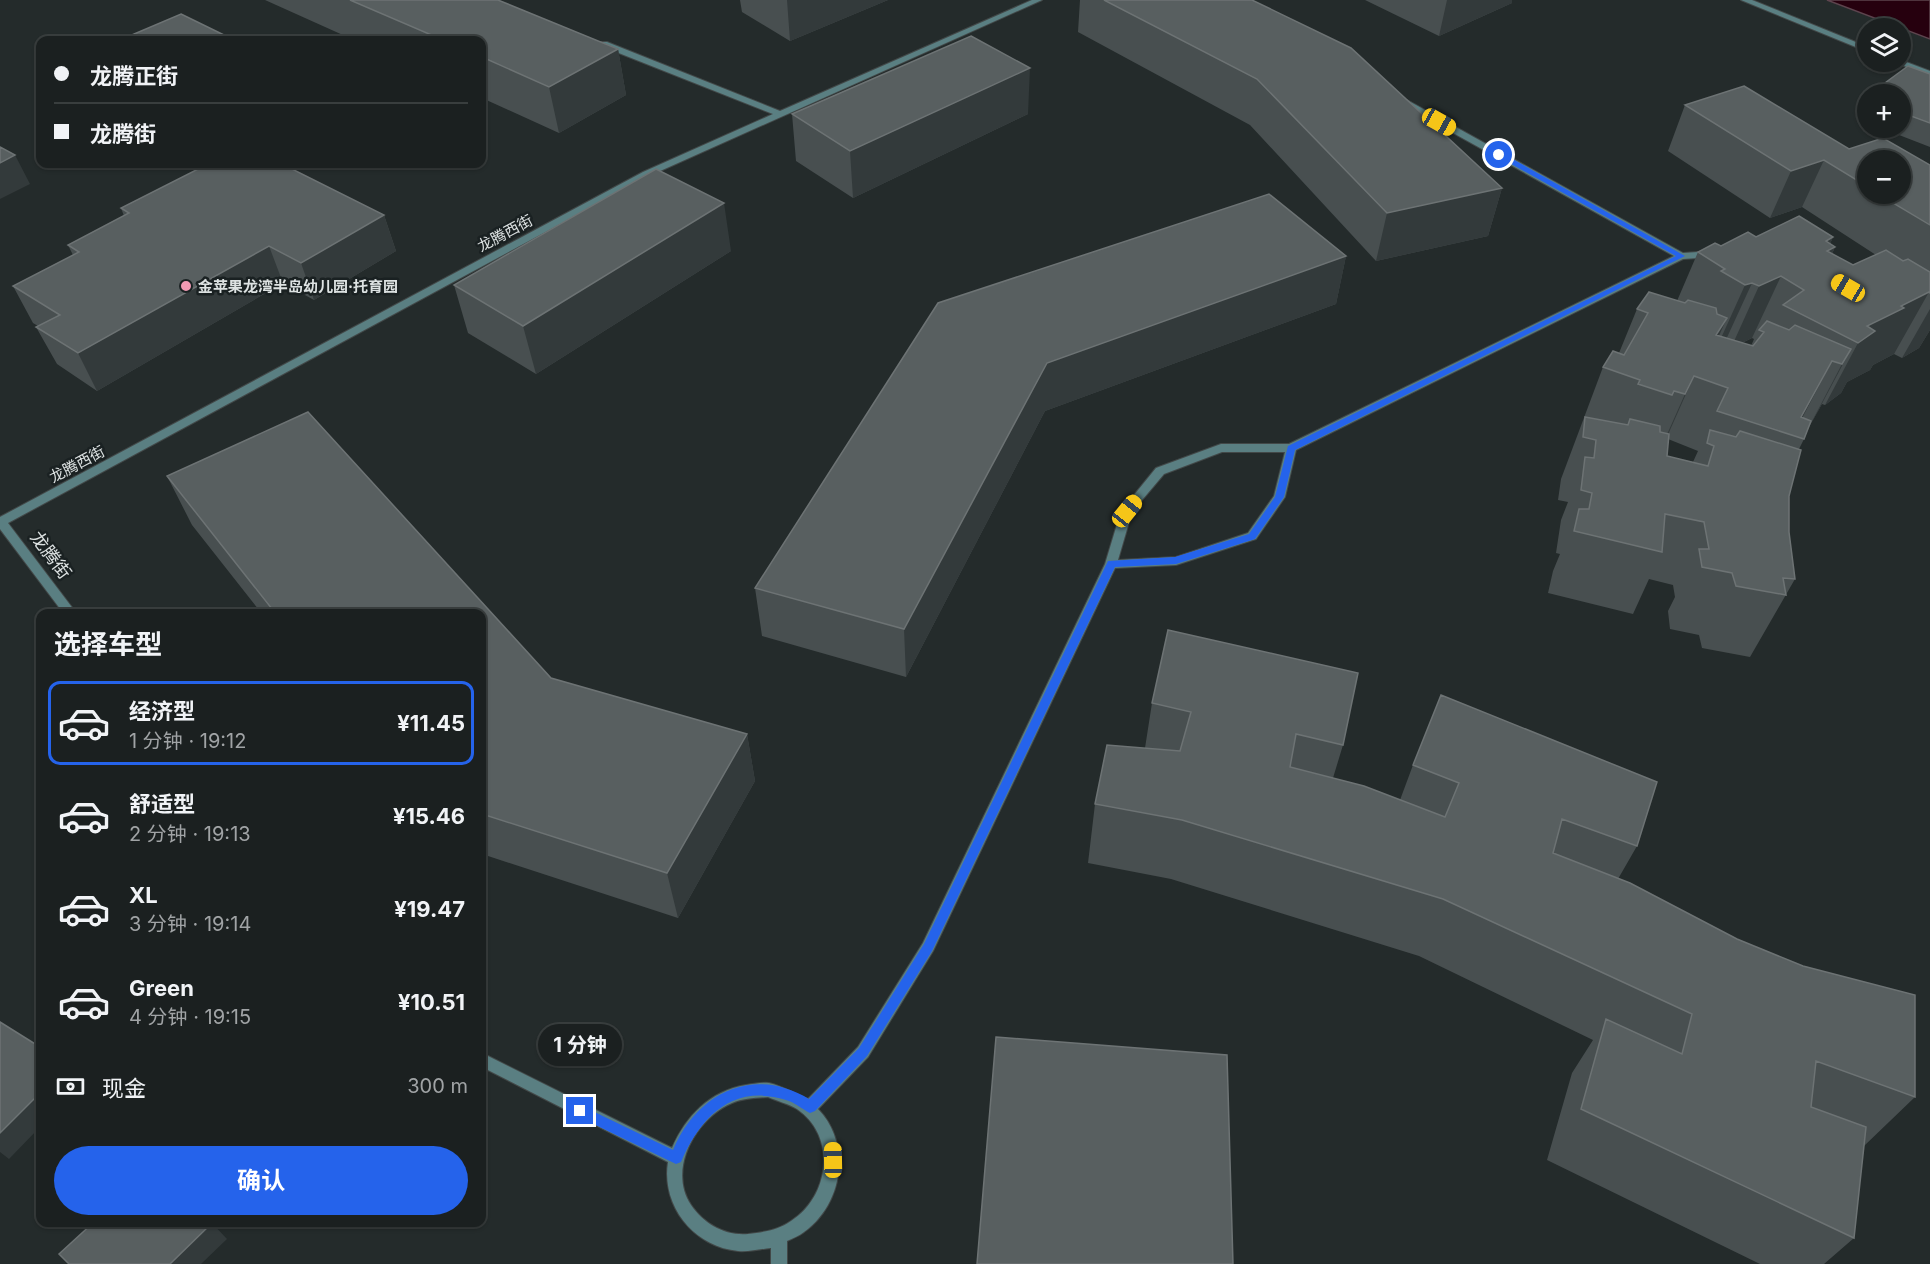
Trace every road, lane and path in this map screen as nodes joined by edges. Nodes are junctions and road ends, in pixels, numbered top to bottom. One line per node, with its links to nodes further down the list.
1 (1038, 0): 8 (street, 龙腾西街)
2 (1745, 0): 4 (street)
3 (593, 39): 8 (street)
4 (1857, 46)
5 (1911, 67): 6 (street)
6 (1930, 74)
7 (1395, 97): 10 (street)
8 (780, 114): 12 (street, 龙腾西街)
9 (1720, 254): 10 (street)
10 (1681, 256): 11 (street)
11 (1291, 448): 13 (street); 13 (street)
12 (1, 521): 14 (street, 龙腾街)
13 (1112, 564): 16 (street)
14 (67, 609)
15 (486, 1062): 17 (street)
16 (810, 1107): 17 (street); 18 (street)
17 (676, 1158): 18 (street)
18 (779, 1237): 19 (street)
19 (779, 1264)

